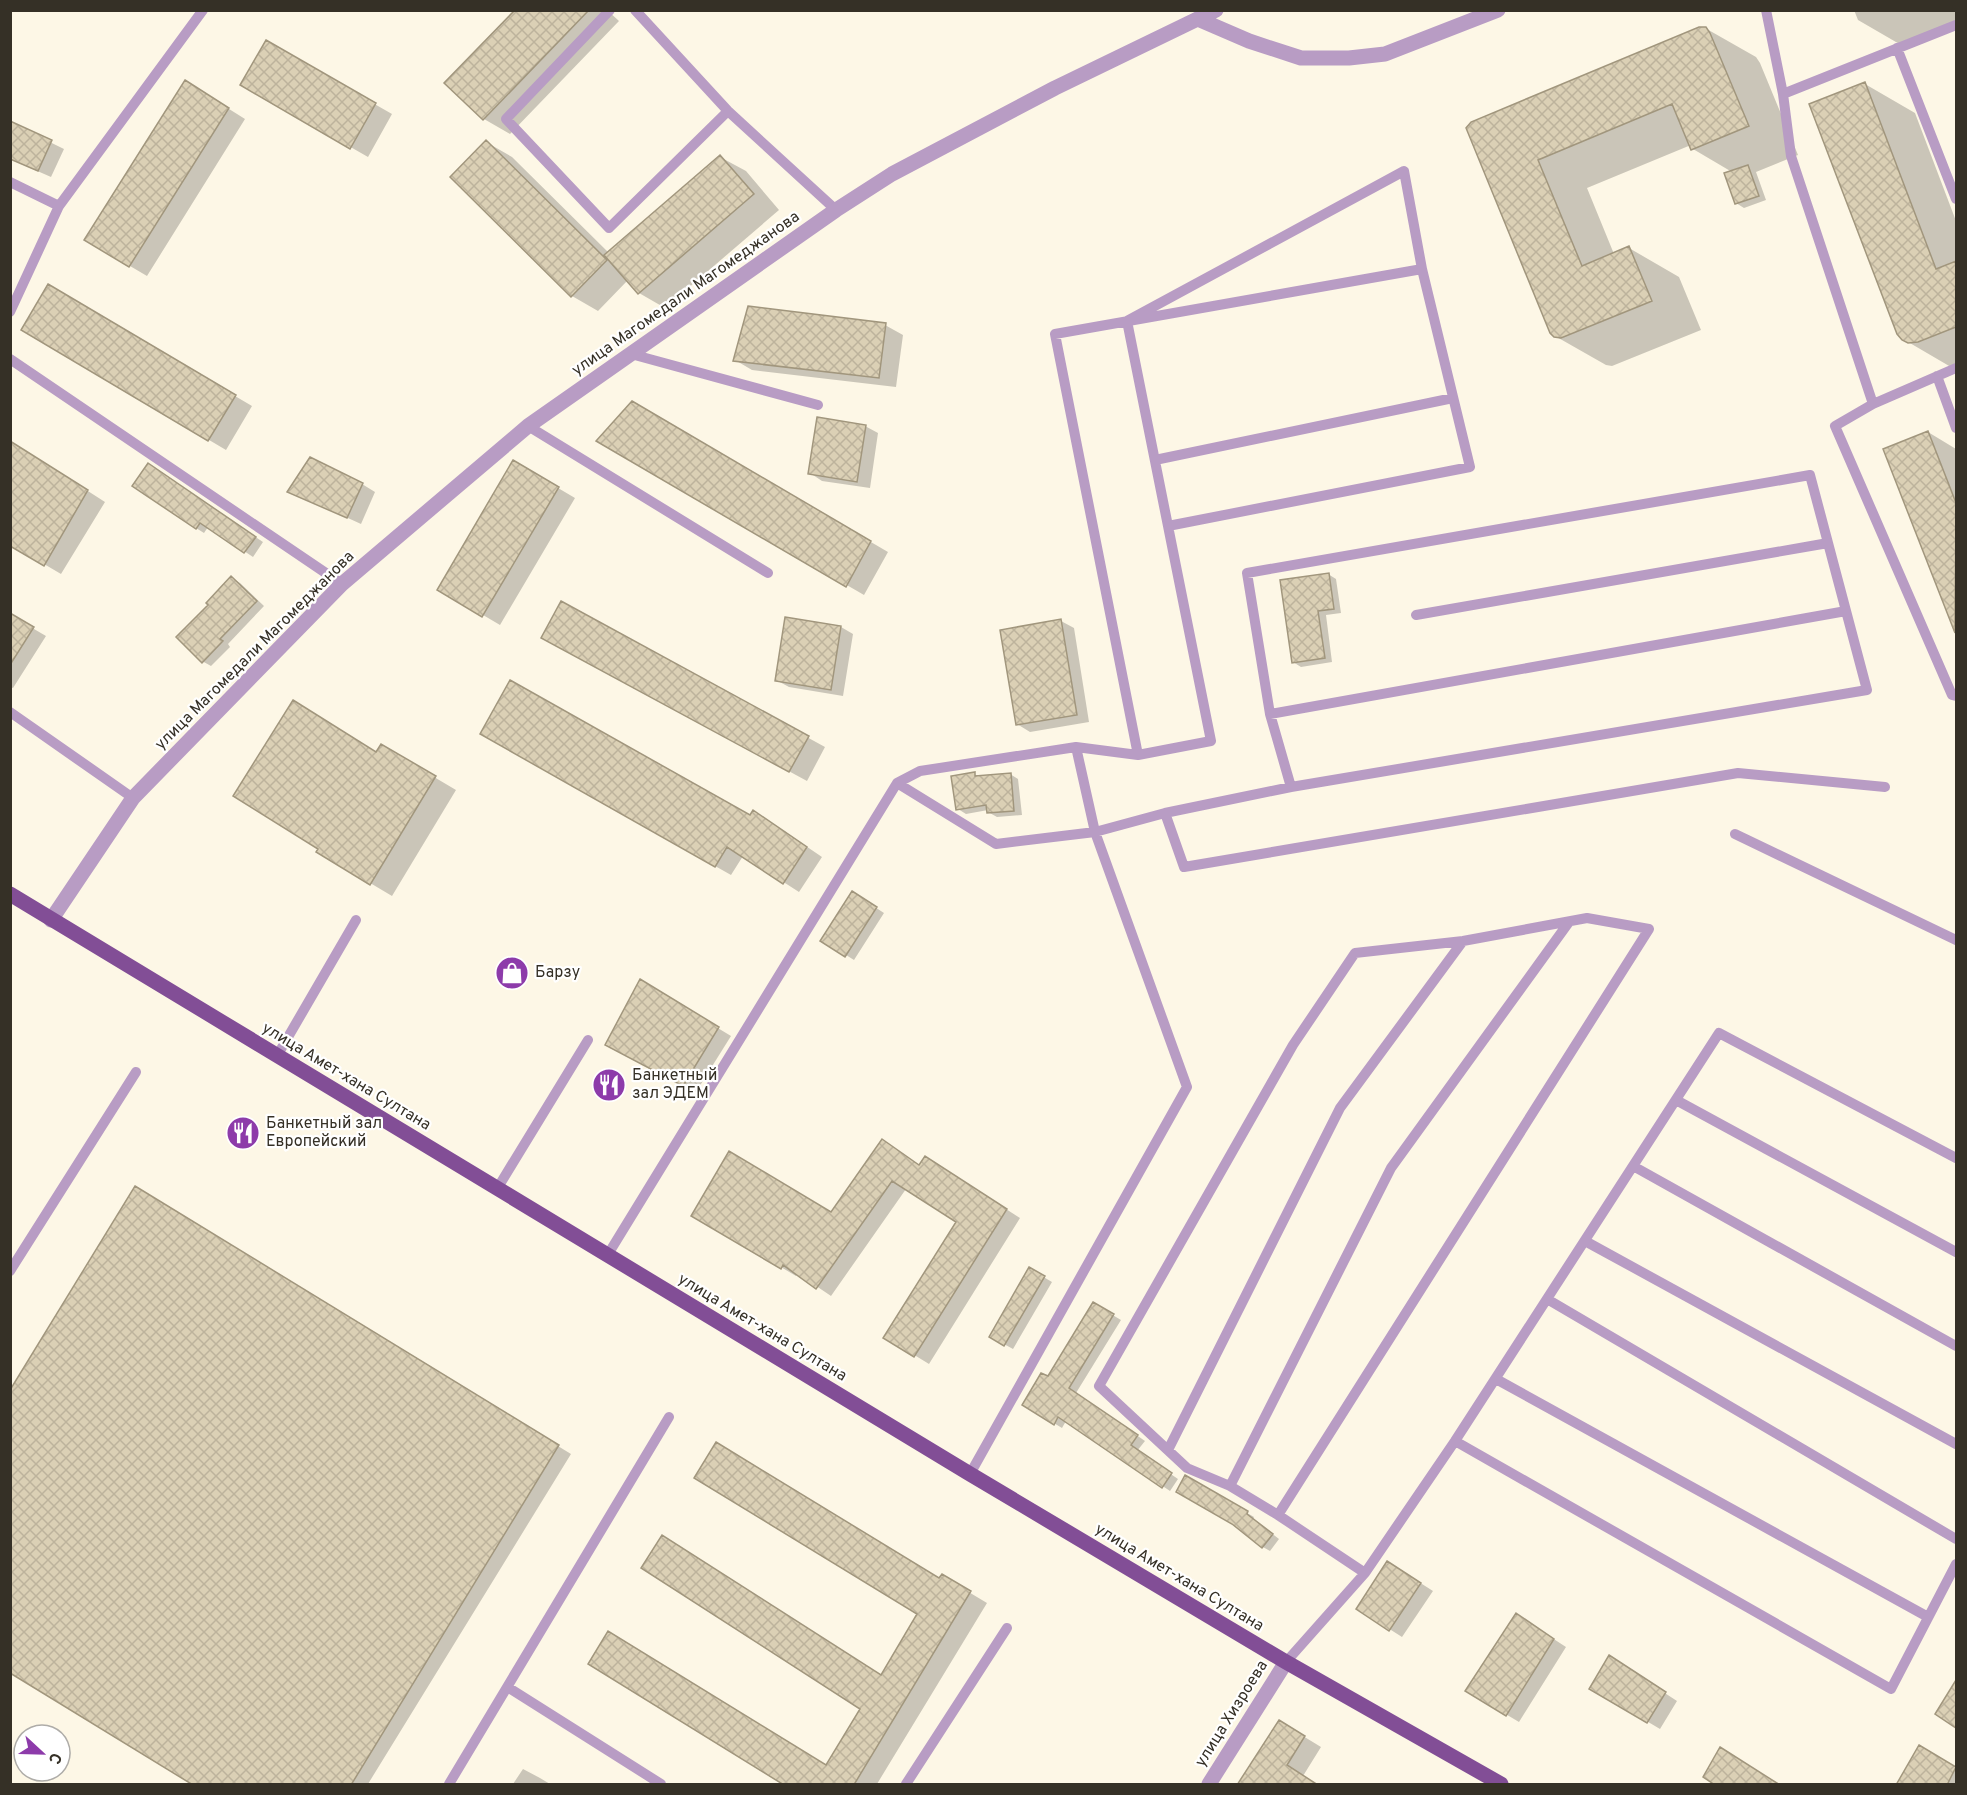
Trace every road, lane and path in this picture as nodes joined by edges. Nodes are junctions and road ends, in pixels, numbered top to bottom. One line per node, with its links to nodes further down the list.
1 (203, 10): 14 (lane)
2 (610, 10): 11 (lane)
3 (635, 10): 11 (lane)
4 (1216, 10): 7 (street, улица Магомедали Магомеджановa)
5 (1498, 10): 7 (street)
6 (1766, 10): 10 (lane)
7 (1197, 19): 15 (street, улица Магомедали Магомеджановa)
8 (1956, 25): 9 (lane)
9 (1897, 48): 10 (lane); 13 (lane)
10 (1783, 94): 24 (lane)
11 (728, 111): 15 (lane)
12 (10, 182): 14 (lane)
13 (1956, 199)
14 (59, 206): 17 (lane)
15 (836, 210): 19 (street, улица Магомедали Магомеджановa)
16 (1422, 269): 18 (lane); 18 (lane); 23 (lane)
17 (10, 312)
18 (1127, 321): 28 (lane); 39 (lane)
19 (631, 354): 25 (lane); 26 (street, улица Магомедали Магомеджановa)
20 (10, 359): 32 (lane)
21 (1956, 368): 22 (lane)
22 (1937, 376): 24 (lane); 27 (lane)
23 (1453, 398): 28 (lane); 29 (lane)
24 (1873, 404): 35 (lane)
25 (818, 405)
26 (528, 426): 31 (lane); 32 (street, улица Магомедали Магомеджановa)
27 (1956, 428)
28 (1155, 460): 29 (lane)
29 (1168, 526): 39 (lane)
30 (1828, 543): 33 (lane); 34 (lane); 37 (lane)
31 (768, 573)
32 (342, 584): 43 (street, улица Магомедали Магомеджановa)
33 (1846, 611): 37 (lane); 41 (lane)
34 (1416, 615)
35 (1956, 696)
36 (10, 712): 43 (lane)
37 (1270, 714): 41 (lane)
38 (1076, 747): 39 (lane); 40 (lane); 45 (lane)
39 (1138, 755)
40 (897, 783): 45 (lane); 62 (lane)
41 (1291, 787): 44 (lane)
42 (1886, 787): 44 (lane)
43 (132, 798): 48 (street, улица Магомедали Магомеджановa)
44 (1164, 813): 45 (lane)
45 (1095, 832): 71 (lane)
46 (1735, 834): 51 (lane)
47 (10, 894): 48 (main road, улица Амет-хана Султана)
48 (51, 920): 54 (main road, улица Амет-хана Султана)
49 (356, 920): 54 (lane)
50 (1569, 922): 52 (lane); 72 (lane); 73 (lane)
51 (1956, 940)
52 (1463, 941): 70 (lane); 70 (lane)
53 (588, 1040): 59 (lane)
54 (277, 1056): 59 (main road, улица Амет-хана Султана)
55 (136, 1072): 63 (lane)
56 (1676, 1100): 57 (lane); 58 (lane); 61 (lane)
57 (1956, 1158)
58 (1633, 1166): 60 (lane); 65 (lane)
59 (497, 1190): 62 (main road, улица Амет-хана Султана)
60 (1585, 1240): 64 (lane); 69 (lane)
61 (1956, 1252)
62 (607, 1256): 71 (main road, улица Амет-хана Султана)
63 (10, 1271)
64 (1547, 1299): 66 (lane); 74 (lane)
65 (1956, 1346)
66 (1496, 1378): 68 (lane); 77 (lane)
67 (669, 1417): 80 (lane)
68 (1455, 1441): 76 (lane); 77 (lane)
69 (1956, 1444)
70 (1168, 1450): 72 (lane)
71 (970, 1474): 79 (main road, улица Амет-хана Султана)
72 (1230, 1486): 73 (lane)
73 (1278, 1515): 76 (lane)
74 (1956, 1539)
75 (1956, 1564): 77 (lane)
76 (1365, 1573): 79 (lane)
77 (1928, 1617)
78 (1007, 1628): 83 (lane)
79 (1286, 1662): 84 (street, улица Хизроева); 85 (main road, улица Амет-хана Султана)
80 (509, 1688): 81 (lane); 82 (lane)
81 (449, 1785)
82 (661, 1785)
83 (906, 1785)
84 (1209, 1785)
85 (1501, 1785)

